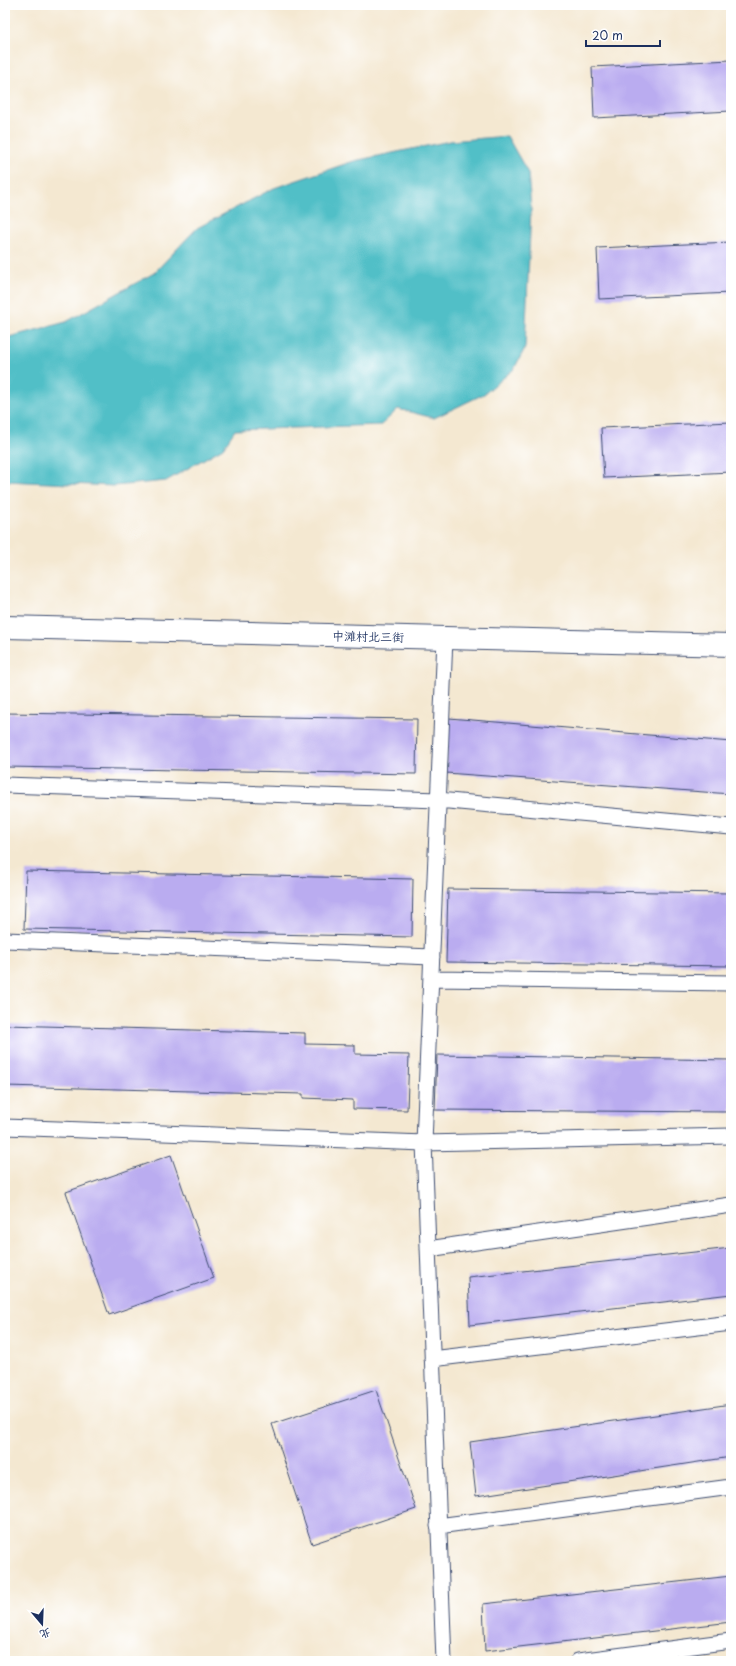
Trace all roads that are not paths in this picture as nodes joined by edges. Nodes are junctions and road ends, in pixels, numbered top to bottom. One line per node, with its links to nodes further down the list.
1 (5, 627): 2 (street, 中滩村北三街)
2 (445, 638): 3 (street, 中滩村北三街); 5 (lane)
3 (731, 645)
4 (5, 785): 5 (lane)
5 (438, 800): 6 (lane); 8 (lane)
6 (731, 827)
7 (5, 940): 8 (lane)
8 (432, 957): 9 (lane)
9 (431, 980): 10 (lane); 13 (lane)
10 (731, 983)
11 (5, 1127): 13 (lane)
12 (731, 1136): 13 (lane)
13 (424, 1142): 15 (lane)
14 (731, 1205): 15 (lane)
15 (428, 1248): 17 (lane)
16 (731, 1323): 17 (lane)
17 (432, 1359): 19 (lane)
18 (731, 1487): 19 (lane)
19 (438, 1526): 21 (lane)
20 (731, 1641): 22 (lane)
21 (444, 1661)
22 (578, 1661)

